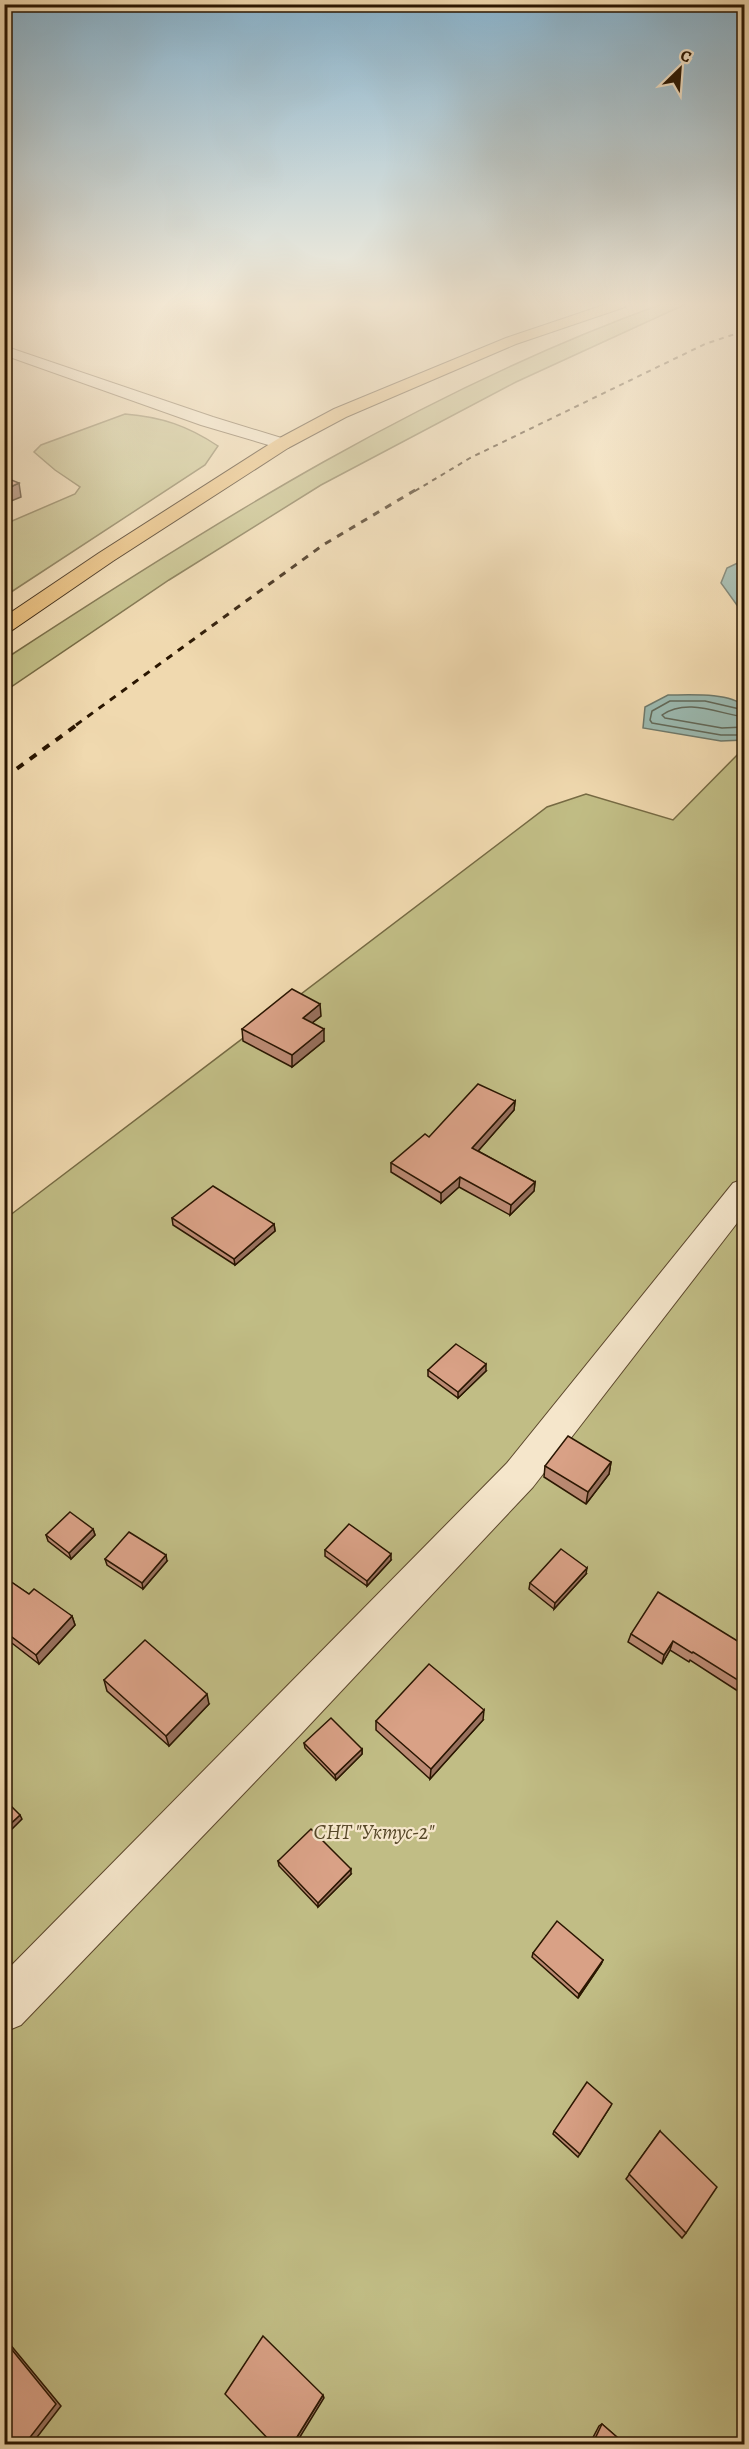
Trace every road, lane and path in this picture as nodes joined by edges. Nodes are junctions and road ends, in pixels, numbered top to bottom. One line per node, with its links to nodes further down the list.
1 (199, 418): 3 (street)
2 (331, 418): 3 (main road)
3 (282, 444): 4 (main road)
4 (4, 627)
5 (744, 1191): 6 (street)
6 (4, 2008)

